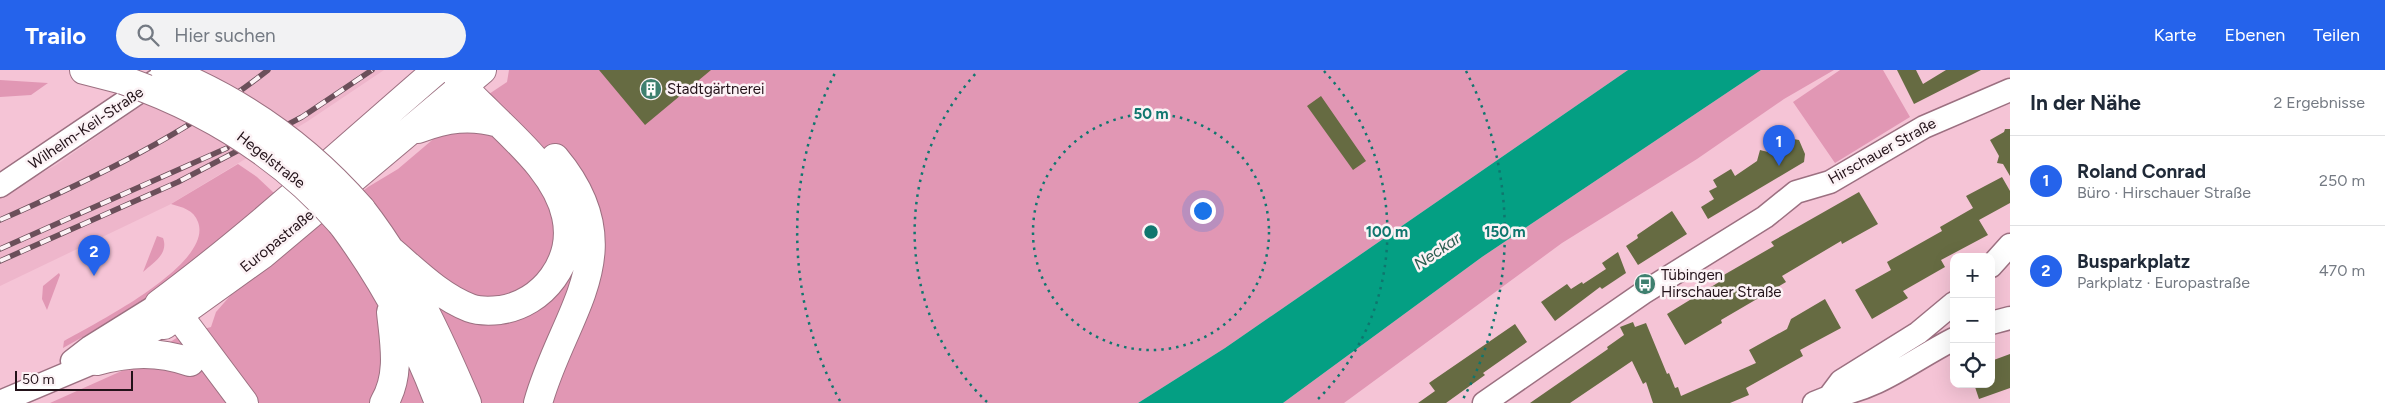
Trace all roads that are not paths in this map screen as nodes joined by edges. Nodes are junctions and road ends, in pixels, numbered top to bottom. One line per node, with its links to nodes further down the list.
1 (84, 70): 10 (main road, Hegelstraße, bridge)
2 (165, 70): 10 (main road, Hegelstraße, bridge)
3 (172, 70): 9 (street, Wilhelm-Keil-Straße)
4 (437, 70): 16 (main road, Europastraße)
5 (470, 74): 7 (main road); 8 (main road, Europastraße); 30 (main road)
6 (2010, 90): 31 (street, Hirschauer Straße)
7 (500, 123): 8 (main road); 12 (main road)
8 (405, 135): 16 (main road, Europastraße)
9 (0, 186)
10 (351, 217): 12 (main road, Hegelstraße); 14 (main road, Hegelstraße)
11 (2010, 245): 13 (street)
12 (390, 250): 29 (main road, Hegelstraße)
13 (1995, 262)
14 (389, 294): 27 (main road); 28 (main road, Hegelstraße)
15 (1950, 306): 23 (street)
16 (167, 315): 20 (street, Europastraße); 21 (main road); 22 (street, Europastraße); 26 (main road)
17 (2010, 318): 18 (street)
18 (1995, 322)
19 (1950, 341): 23 (street)
20 (97, 361): 21 (main road); 22 (street, Europastraße)
21 (190, 362): 25 (main road)
22 (50, 379): 24 (street, Europastraße)
23 (1822, 400)
24 (0, 402)
25 (221, 403)
26 (244, 403)
27 (384, 403)
28 (439, 403)
29 (467, 403)
30 (538, 403)
31 (1484, 403)

